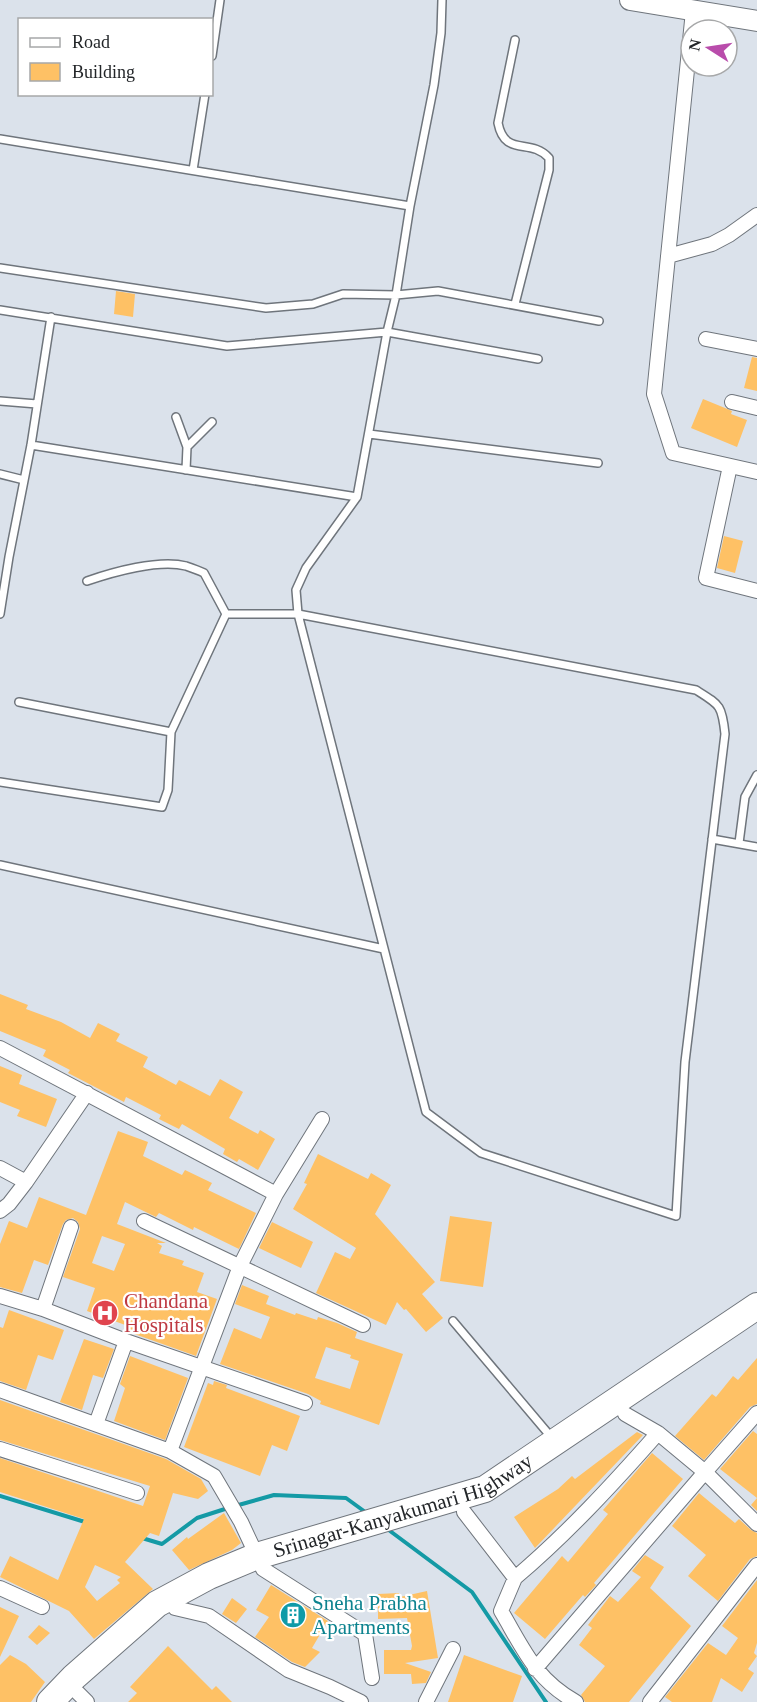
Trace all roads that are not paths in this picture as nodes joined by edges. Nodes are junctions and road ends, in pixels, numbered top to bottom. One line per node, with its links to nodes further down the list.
1 (220, 0): 7 (lane)
2 (442, 0): 11 (lane)
3 (630, 0): 4 (street)
4 (693, 11): 5 (street); 13 (street)
5 (757, 21)
6 (515, 40): 16 (lane)
7 (213, 49)
8 (205, 96): 10 (lane)
9 (0, 139): 10 (lane)
10 (193, 171): 11 (lane)
11 (410, 206): 15 (lane)
12 (757, 215): 13 (street)
13 (668, 256): 34 (street)
14 (0, 268): 15 (lane)
15 (396, 294): 16 (lane); 20 (lane)
16 (515, 304): 19 (lane)
17 (0, 309): 18 (lane)
18 (51, 316): 20 (lane); 26 (lane)
19 (599, 321)
20 (387, 332): 23 (lane); 30 (lane)
21 (706, 339): 22 (street)
22 (757, 349)
23 (538, 359)
24 (0, 401): 26 (lane)
25 (732, 402): 27 (street)
26 (37, 404): 31 (lane)
27 (757, 408)
28 (176, 417): 32 (lane)
29 (212, 422): 32 (lane)
30 (369, 434): 33 (lane); 39 (lane)
31 (31, 445): 35 (lane); 38 (lane)
32 (188, 447): 35 (lane)
33 (598, 463)
34 (730, 466): 36 (street); 43 (street)
35 (186, 470): 39 (lane)
36 (757, 472)
37 (0, 474): 38 (lane)
38 (24, 480): 41 (lane)
39 (357, 497): 46 (lane)
40 (0, 555): 41 (lane)
41 (9, 557): 44 (lane)
42 (87, 581): 45 (lane)
43 (757, 591)
44 (0, 614)
45 (226, 614): 46 (lane); 48 (lane)
46 (298, 614): 51 (lane); 55 (lane)
47 (19, 702): 48 (lane)
48 (171, 732): 50 (lane)
49 (757, 775): 52 (lane)
50 (0, 782)
51 (712, 839): 52 (lane); 55 (lane)
52 (739, 843): 53 (lane)
53 (757, 847)
54 (0, 866): 55 (lane)
55 (384, 949)
56 (0, 1048): 57 (street)
57 (87, 1093): 60 (street); 61 (street)
58 (322, 1119): 61 (street)
59 (0, 1168): 60 (street)
60 (26, 1182): 62 (street)
61 (276, 1194): 65 (street)
62 (0, 1211)
63 (144, 1221): 65 (street)
64 (71, 1227): 68 (street)
65 (240, 1266): 70 (street); 73 (street)
66 (2, 1301): 68 (street)
67 (757, 1306): 80 (highway, Srinagar-Kanyakumari Highway)
68 (43, 1309): 72 (street)
69 (453, 1321): 80 (lane)
70 (363, 1325)
71 (757, 1326): 77 (highway, Srinagar-Kanyakumari Highway)
72 (126, 1341): 73 (street); 78 (street)
73 (203, 1366): 75 (street); 82 (street)
74 (0, 1390): 78 (street)
75 (305, 1403)
76 (757, 1413): 83 (street)
77 (625, 1414): 79 (street); 85 (highway, Srinagar-Kanyakumari Highway)
78 (96, 1424): 82 (street)
79 (658, 1432): 83 (street); 90 (street)
80 (556, 1442): 86 (highway, Srinagar-Kanyakumari Highway)
81 (0, 1449): 84 (street)
82 (170, 1451): 88 (street)
83 (705, 1472): 87 (street); 95 (street)
84 (136, 1493)
85 (464, 1512): 86 (highway, Srinagar-Kanyakumari Highway); 90 (street)
86 (413, 1517): 88 (highway, Srinagar-Kanyakumari Highway)
87 (757, 1524)
88 (260, 1562): 93 (highway, Srinagar-Kanyakumari Highway); 96 (street); 98 (highway, Srinagar-Kanyakumari Highway)
89 (757, 1565): 102 (street)
90 (515, 1578): 95 (street)
91 (0, 1588): 92 (street)
92 (42, 1606)
93 (175, 1608): 97 (highway, Srinagar-Kanyakumari Highway); 99 (street)
94 (453, 1649): 100 (street)
95 (535, 1669): 101 (street)
96 (372, 1678)
97 (78, 1699)
98 (50, 1702)
99 (361, 1702)
100 (426, 1702)
101 (576, 1702)
102 (650, 1702)

